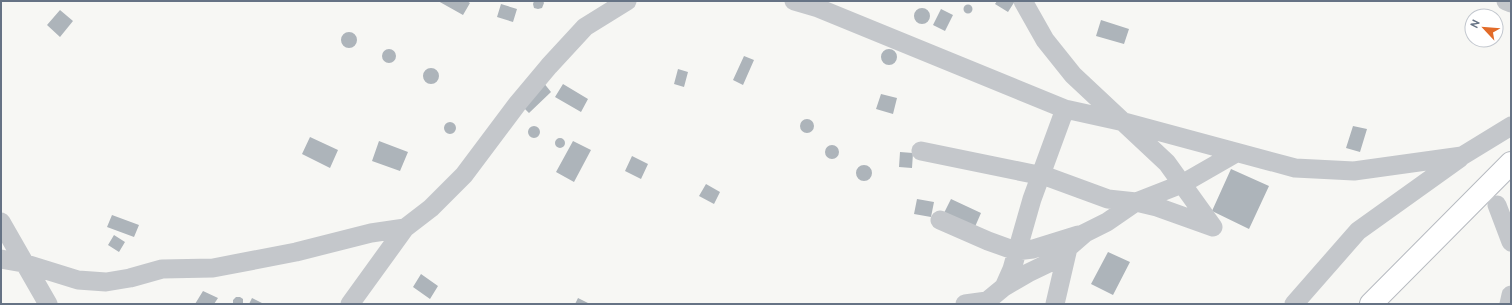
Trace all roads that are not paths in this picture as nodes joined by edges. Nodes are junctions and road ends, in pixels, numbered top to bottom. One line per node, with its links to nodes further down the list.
1 (627, 1): 19 (street)
2 (794, 1): 6 (street)
3 (1023, 1): 7 (street)
4 (1506, 1): 5 (street)
5 (1511, 3)
6 (1065, 109): 7 (street); 13 (street)
7 (1124, 122): 10 (street); 14 (street)
8 (1511, 126): 11 (street)
9 (921, 151): 13 (street)
10 (1236, 153): 11 (street); 14 (street)
11 (1462, 156): 32 (street)
12 (1511, 163): 33 (main road)
13 (1040, 176): 15 (street); 23 (street)
14 (1182, 184): 15 (street); 15 (street)
15 (1136, 202): 20 (street)
16 (1497, 205): 21 (street)
17 (940, 220): 23 (street)
18 (1, 222): 25 (street)
19 (405, 228): 25 (street); 29 (street)
20 (1085, 233): 22 (street); 23 (street)
21 (1511, 242)
22 (1068, 248): 26 (street); 31 (street)
23 (1016, 251): 26 (street)
24 (1, 259): 25 (street)
25 (23, 263): 28 (street)
26 (1004, 287): 30 (street)
27 (1511, 295): 34 (street)
28 (48, 304)
29 (350, 304)
30 (965, 304)
31 (1055, 304)
32 (1294, 304)
33 (1371, 304)
34 (1509, 304)

